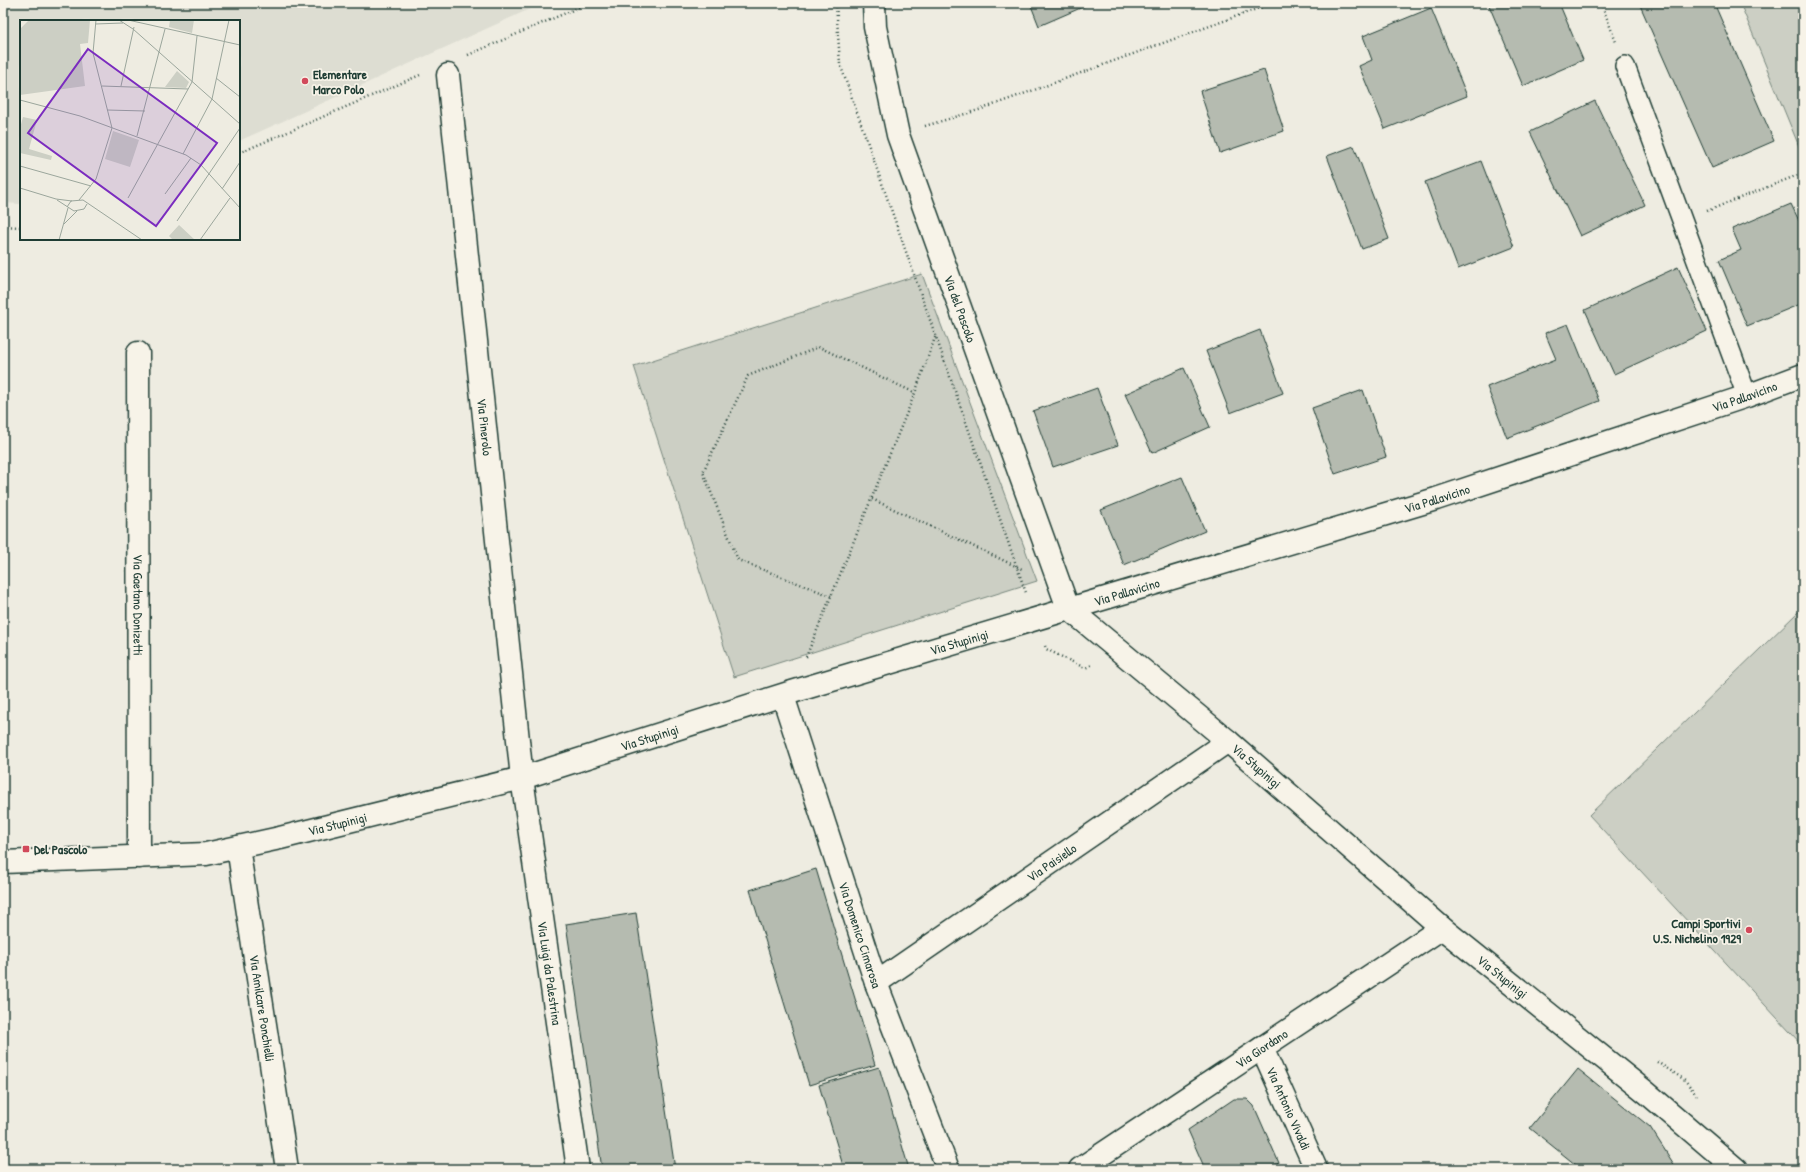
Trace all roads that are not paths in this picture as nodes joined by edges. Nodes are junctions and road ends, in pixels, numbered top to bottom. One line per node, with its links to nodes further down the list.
1 (874, 3): 7 (street, Via del Pascolo)
2 (1625, 66): 6 (lane)
3 (448, 75): 10 (street, Via Pinerolo)
4 (138, 353): 12 (street, Via Gaetano Donizetti)
5 (1803, 375): 6 (street, Via Pallavicino)
6 (1747, 396): 7 (street, Via Pallavicino)
7 (1068, 608): 8 (street, Via Stupinigi); 9 (street, Via Stupinigi)
8 (787, 694): 10 (street, Via Stupinigi); 15 (street, Via Domenico Cimarosa)
9 (1228, 740): 14 (street, Via Stupinigi); 15 (street, Via Paisiello)
10 (522, 778): 11 (street, Via Stupinigi); 18 (street, Via Luigi da Palestrina)
11 (238, 847): 12 (street, Via Stupinigi); 17 (street, Via Amilcare Ponchielli)
12 (139, 857): 13 (street, Via Stupinigi)
13 (3, 862)
14 (1442, 928): 16 (street, Via Giordano); 22 (street, Via Stupinigi)
15 (876, 984): 19 (street, Via Domenico Cimarosa)
16 (1262, 1048): 20 (street, Via Giordano); 21 (street, Via Antonio Vivaldi)
17 (287, 1169)
18 (578, 1169)
19 (948, 1169)
20 (1080, 1169)
21 (1316, 1169)
22 (1736, 1169)

